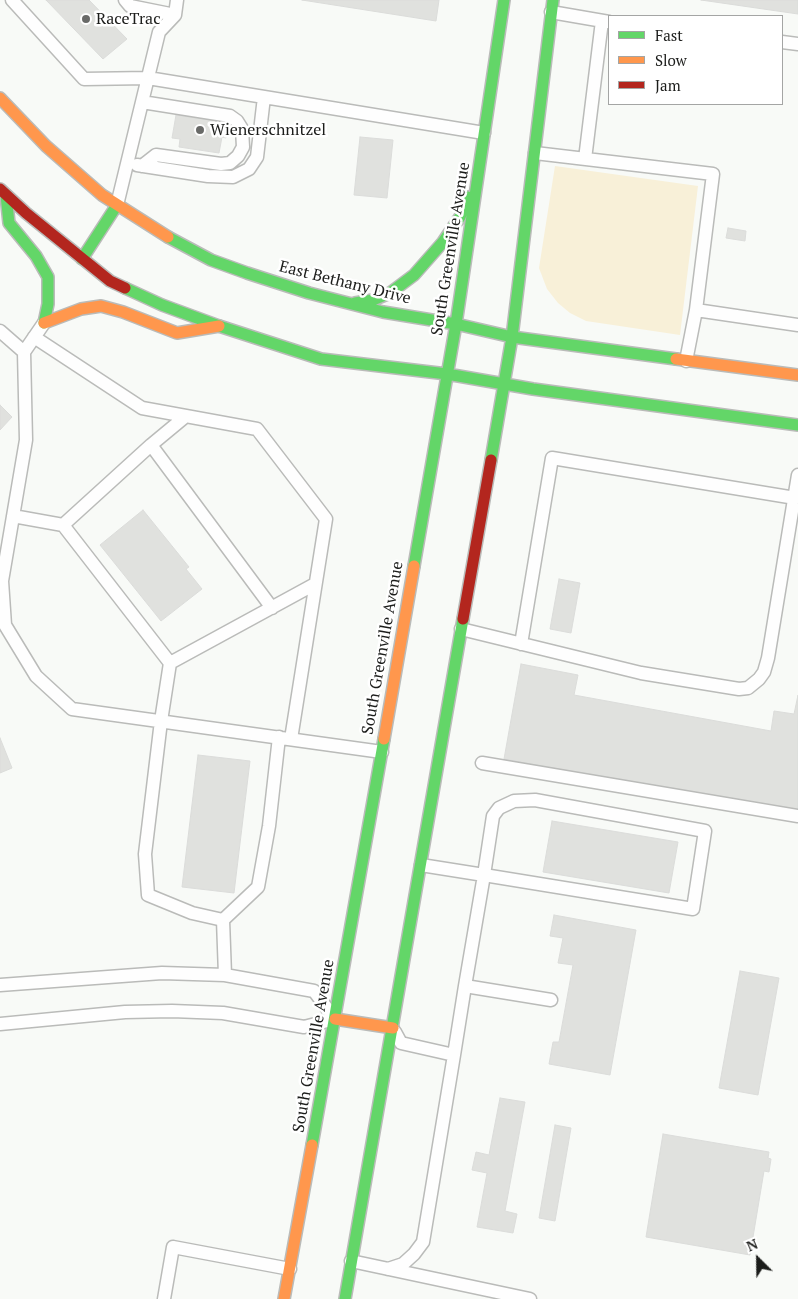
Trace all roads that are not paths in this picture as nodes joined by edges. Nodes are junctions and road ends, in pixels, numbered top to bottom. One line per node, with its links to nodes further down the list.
1 (12, 0): 10 (lane)
2 (125, 0): 6 (lane)
3 (177, 0): 6 (lane)
4 (504, 0): 14 (main road, South Greenville Avenue)
5 (552, 6): 7 (lane); 15 (main road)
6 (175, 15): 10 (lane)
7 (606, 22): 16 (lane)
8 (783, 42): 9 (lane)
9 (798, 44)
10 (148, 78): 11 (lane); 13 (lane)
11 (264, 97): 14 (lane); 18 (lane)
12 (0, 98): 21 (main road, East Bethany Drive)
13 (142, 102): 17 (lane); 18 (lane)
14 (484, 133): 19 (main road, South Greenville Avenue)
15 (535, 153): 16 (lane); 31 (main road)
16 (585, 159): 24 (lane)
17 (127, 163): 18 (lane); 21 (lane)
18 (142, 166)
19 (480, 166): 23 (main road); 26 (main road, South Greenville Avenue)
20 (3, 192): 22 (main road); 25 (main road)
21 (117, 205): 22 (main road); 23 (main road, East Bethany Drive)
22 (82, 259): 28 (main road)
23 (350, 303): 26 (main road, East Bethany Drive)
24 (696, 310): 27 (lane); 33 (lane)
25 (44, 323): 28 (main road); 30 (lane)
26 (456, 324): 31 (main road, East Bethany Drive); 34 (main road, South Greenville Avenue)
27 (798, 325)
28 (219, 326): 34 (main road)
29 (0, 331): 32 (lane)
30 (34, 337): 32 (lane); 37 (lane)
31 (512, 337): 33 (main road, East Bethany Drive); 36 (main road)
32 (24, 352): 42 (lane)
33 (686, 361): 35 (main road, East Bethany Drive)
34 (447, 374): 36 (main road); 52 (main road, South Greenville Avenue)
35 (798, 375)
36 (504, 384): 38 (main road); 47 (main road)
37 (186, 416): 39 (lane); 45 (lane)
38 (798, 425)
39 (151, 445): 43 (lane); 46 (lane)
40 (798, 475): 41 (lane)
41 (796, 497): 48 (lane); 48 (lane)
42 (13, 516): 43 (lane); 44 (lane)
43 (63, 525): 49 (lane)
44 (5, 534): 50 (lane)
45 (315, 584): 46 (lane); 51 (lane)
46 (272, 608): 49 (lane)
47 (461, 629): 48 (lane); 55 (main road)
48 (521, 644)
49 (170, 664): 50 (lane)
50 (161, 721): 51 (lane); 57 (lane)
51 (285, 738): 52 (lane); 57 (lane)
52 (382, 752): 62 (main road, South Greenville Avenue)
53 (482, 763): 54 (lane)
54 (798, 816)
55 (421, 865): 56 (lane); 64 (main road)
56 (484, 875): 56 (lane); 60 (lane)
57 (223, 920): 58 (lane)
58 (225, 975): 59 (lane); 62 (lane)
59 (0, 985)
60 (465, 986): 61 (lane); 65 (lane)
61 (552, 1000)
62 (335, 1019): 63 (lane); 64 (main road); 67 (main road, South Greenville Avenue)
63 (0, 1024)
64 (393, 1028): 65 (lane); 66 (main road)
65 (454, 1055): 68 (lane)
66 (351, 1261): 68 (lane); 71 (main road)
67 (290, 1269): 69 (lane); 70 (main road, South Greenville Avenue)
68 (388, 1269): 72 (lane)
69 (164, 1299)
70 (284, 1299)
71 (345, 1299)
72 (530, 1299)

